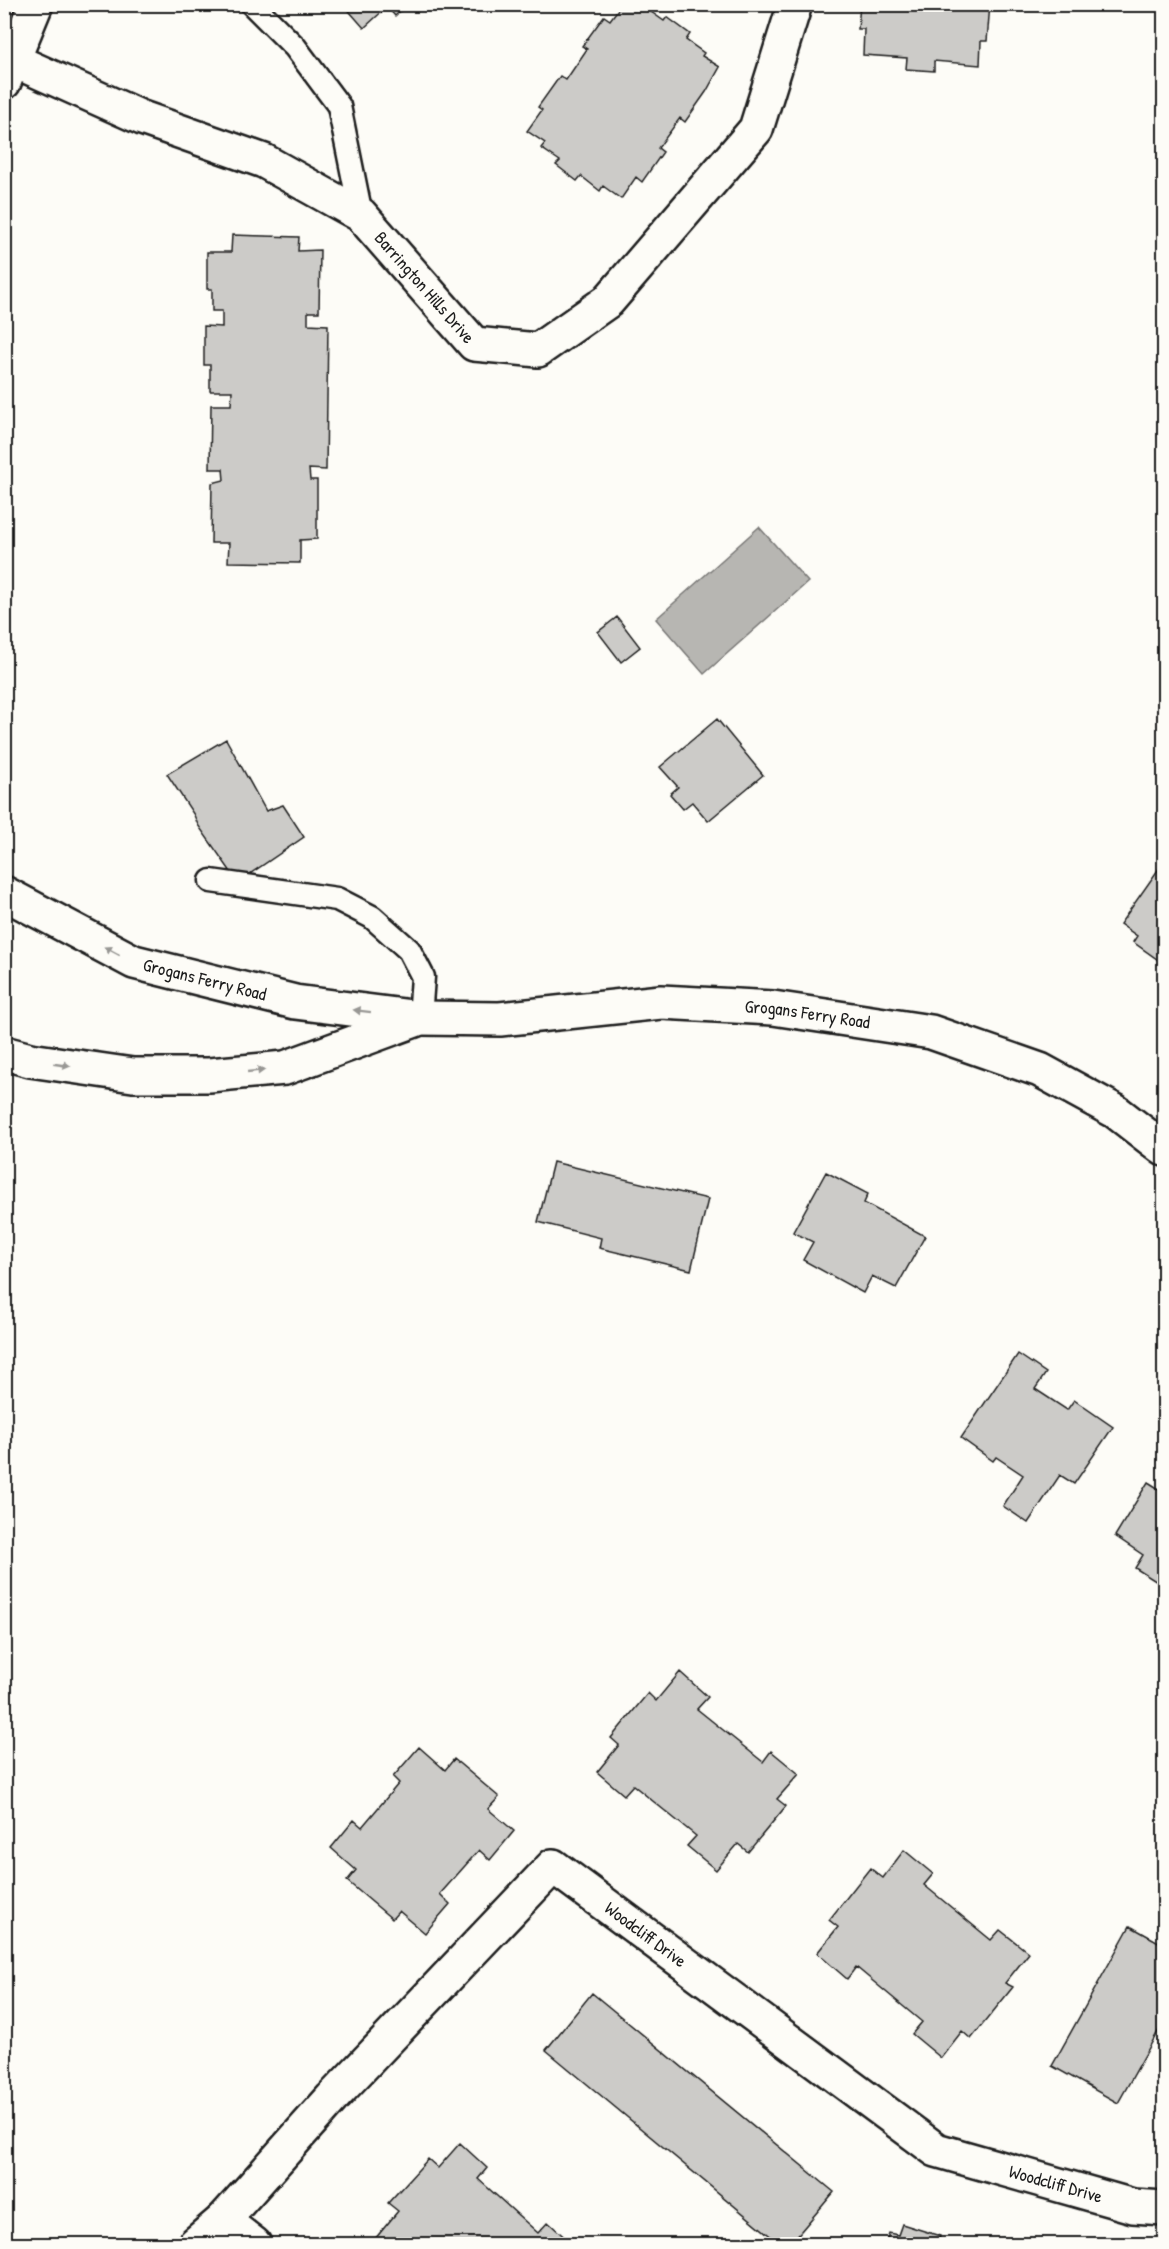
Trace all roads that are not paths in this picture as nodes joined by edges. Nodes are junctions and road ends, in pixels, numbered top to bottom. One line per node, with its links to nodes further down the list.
1 (36, 4): 4 (street)
2 (252, 4): 5 (lane)
3 (795, 4): 5 (street, Barrington Hills Drive)
4 (10, 71): 5 (street, Barrington Hills Drive)
5 (361, 215)
6 (211, 881): 8 (lane)
7 (4, 893): 8 (street, Grogans Ferry Road, one-way to 7)
8 (420, 1018): 9 (street, Grogans Ferry Road, one-way to 8); 10 (street, Grogans Ferry Road)
9 (4, 1053)
10 (1164, 1149)
11 (1164, 2208): 12 (street, Woodcliff Drive)
12 (223, 2220): 13 (street, Woodcliff Drive); 14 (street)
13 (195, 2244)
14 (254, 2244)

